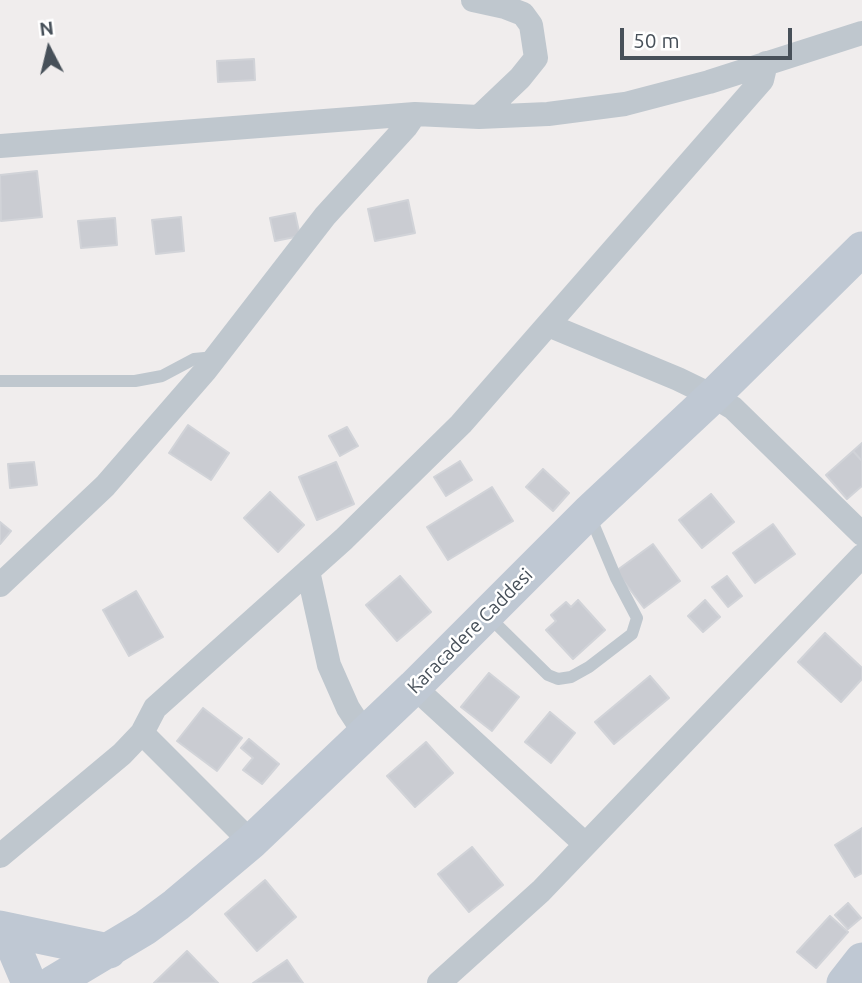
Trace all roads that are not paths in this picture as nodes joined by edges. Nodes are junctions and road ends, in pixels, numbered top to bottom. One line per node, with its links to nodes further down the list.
1 (473, 0): 5 (street)
2 (862, 33): 3 (street)
3 (766, 63): 5 (street); 8 (street)
4 (415, 114): 5 (street); 6 (street); 9 (street)
5 (479, 117)
6 (0, 146)
7 (862, 249): 11 (street, Karacadere Caddesi)
8 (548, 325): 11 (street); 15 (street)
9 (215, 357): 10 (lane); 16 (street)
10 (0, 381)
11 (713, 396): 12 (street, Karacadere Caddesi); 13 (street)
12 (588, 513): 17 (street, Karacadere Caddesi); 17 (lane)
13 (862, 534)
14 (862, 556): 22 (street)
15 (307, 572): 19 (street); 20 (street)
16 (0, 585)
17 (486, 615): 18 (street, Karacadere Caddesi)
18 (414, 687): 20 (street, Karacadere Caddesi); 22 (street)
19 (142, 733): 21 (street); 23 (street)
20 (365, 734): 21 (street, Karacadere Caddesi)
21 (251, 842): 26 (street, Karacadere Caddesi)
22 (585, 844): 28 (street)
23 (0, 856)
24 (0, 929): 26 (street); 27 (street)
25 (862, 960): 29 (street)
26 (82, 969)
27 (29, 983)
28 (439, 983)
29 (844, 983)

